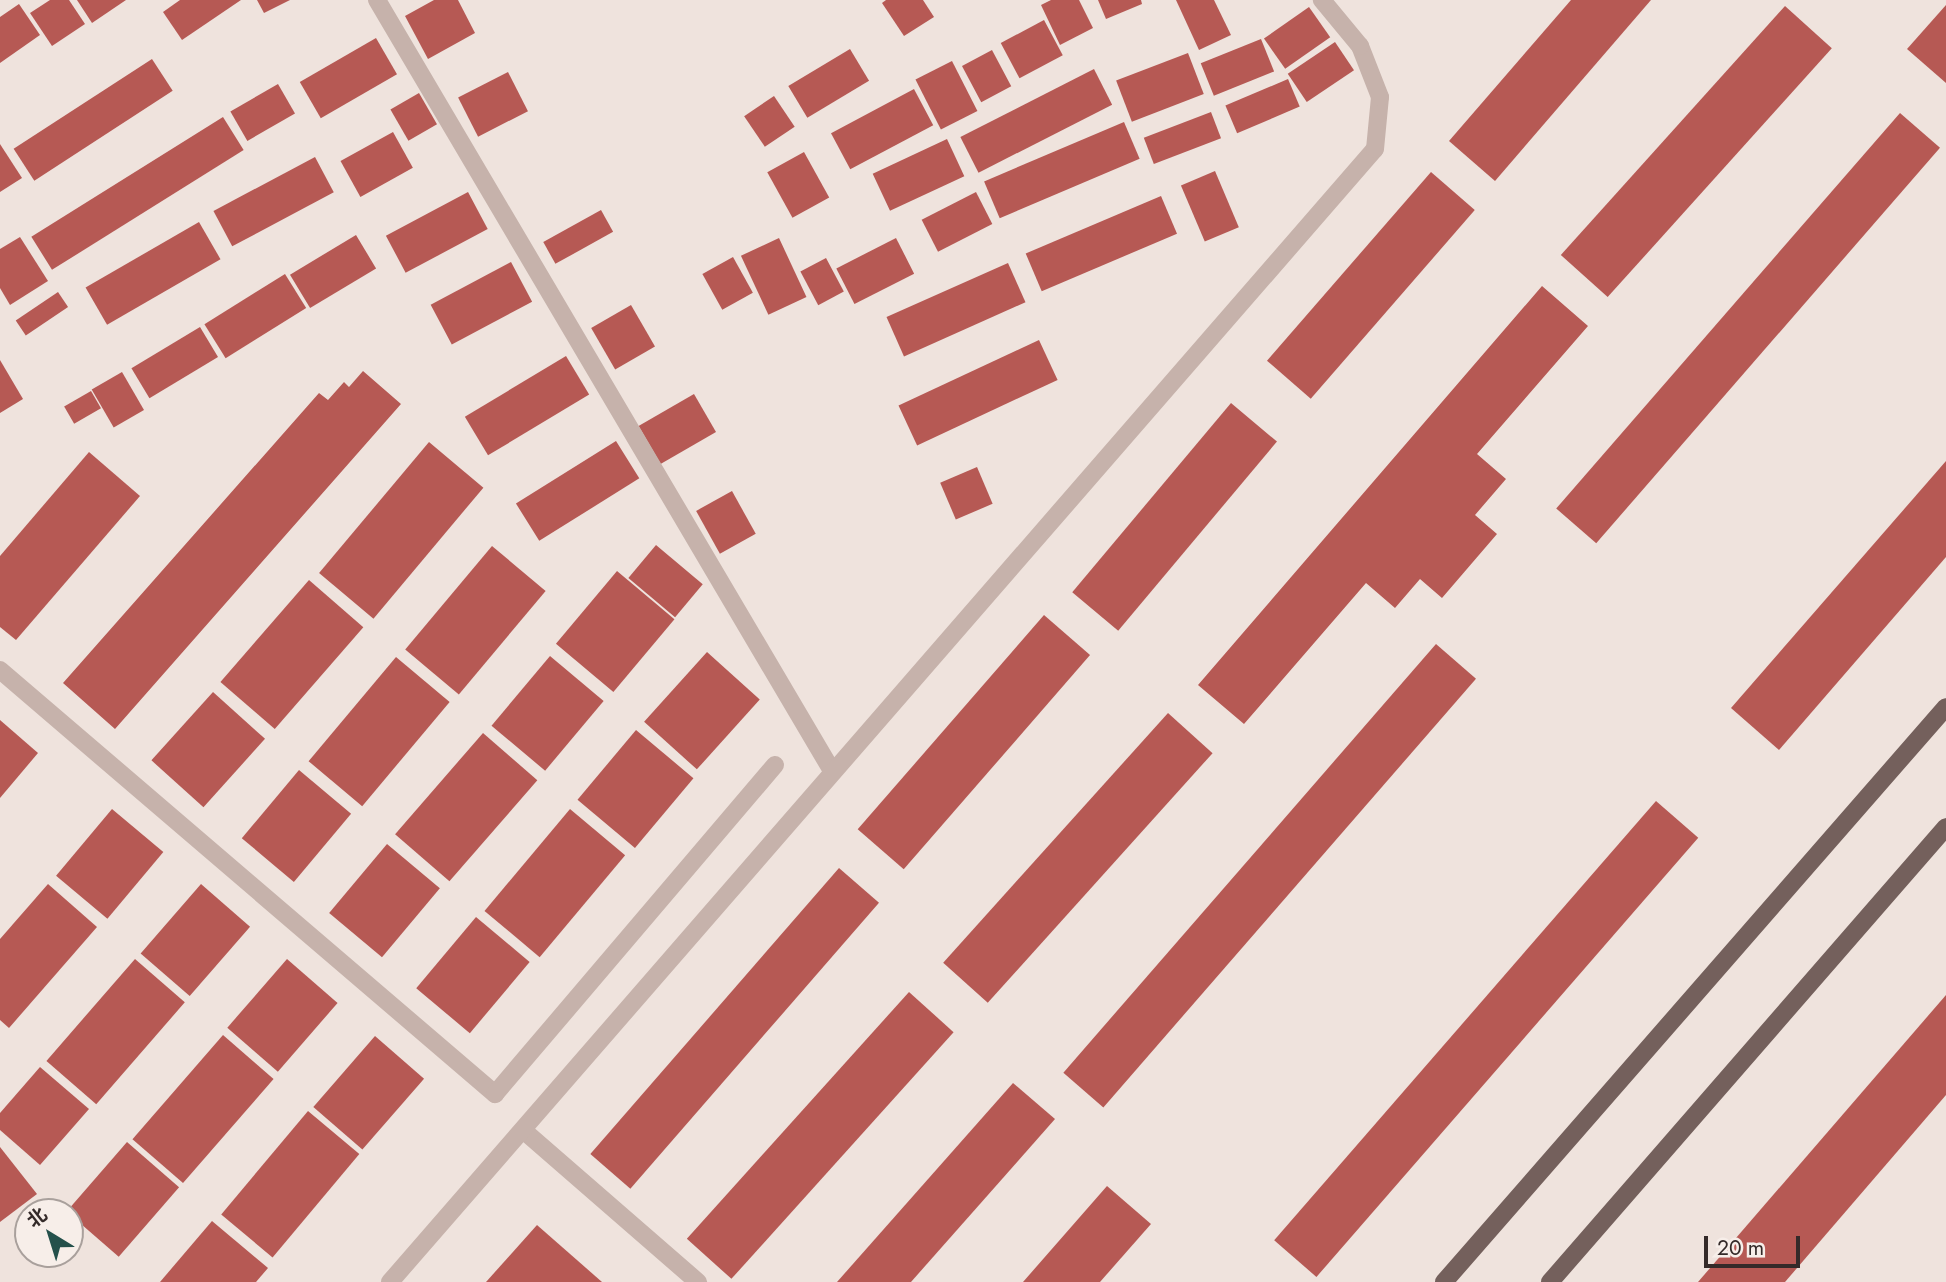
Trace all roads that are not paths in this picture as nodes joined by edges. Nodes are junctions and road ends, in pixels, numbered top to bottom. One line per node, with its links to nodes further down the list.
1 (377, 0): 6 (street)
2 (1322, 0): 6 (street)
3 (0, 670): 5 (street)
4 (1946, 707): 11 (main road)
5 (775, 765)
6 (832, 771): 8 (street)
7 (1946, 827): 12 (main road)
8 (523, 1130): 9 (street); 10 (street)
9 (390, 1282)
10 (698, 1282)
11 (1444, 1282)
12 (1550, 1282)

